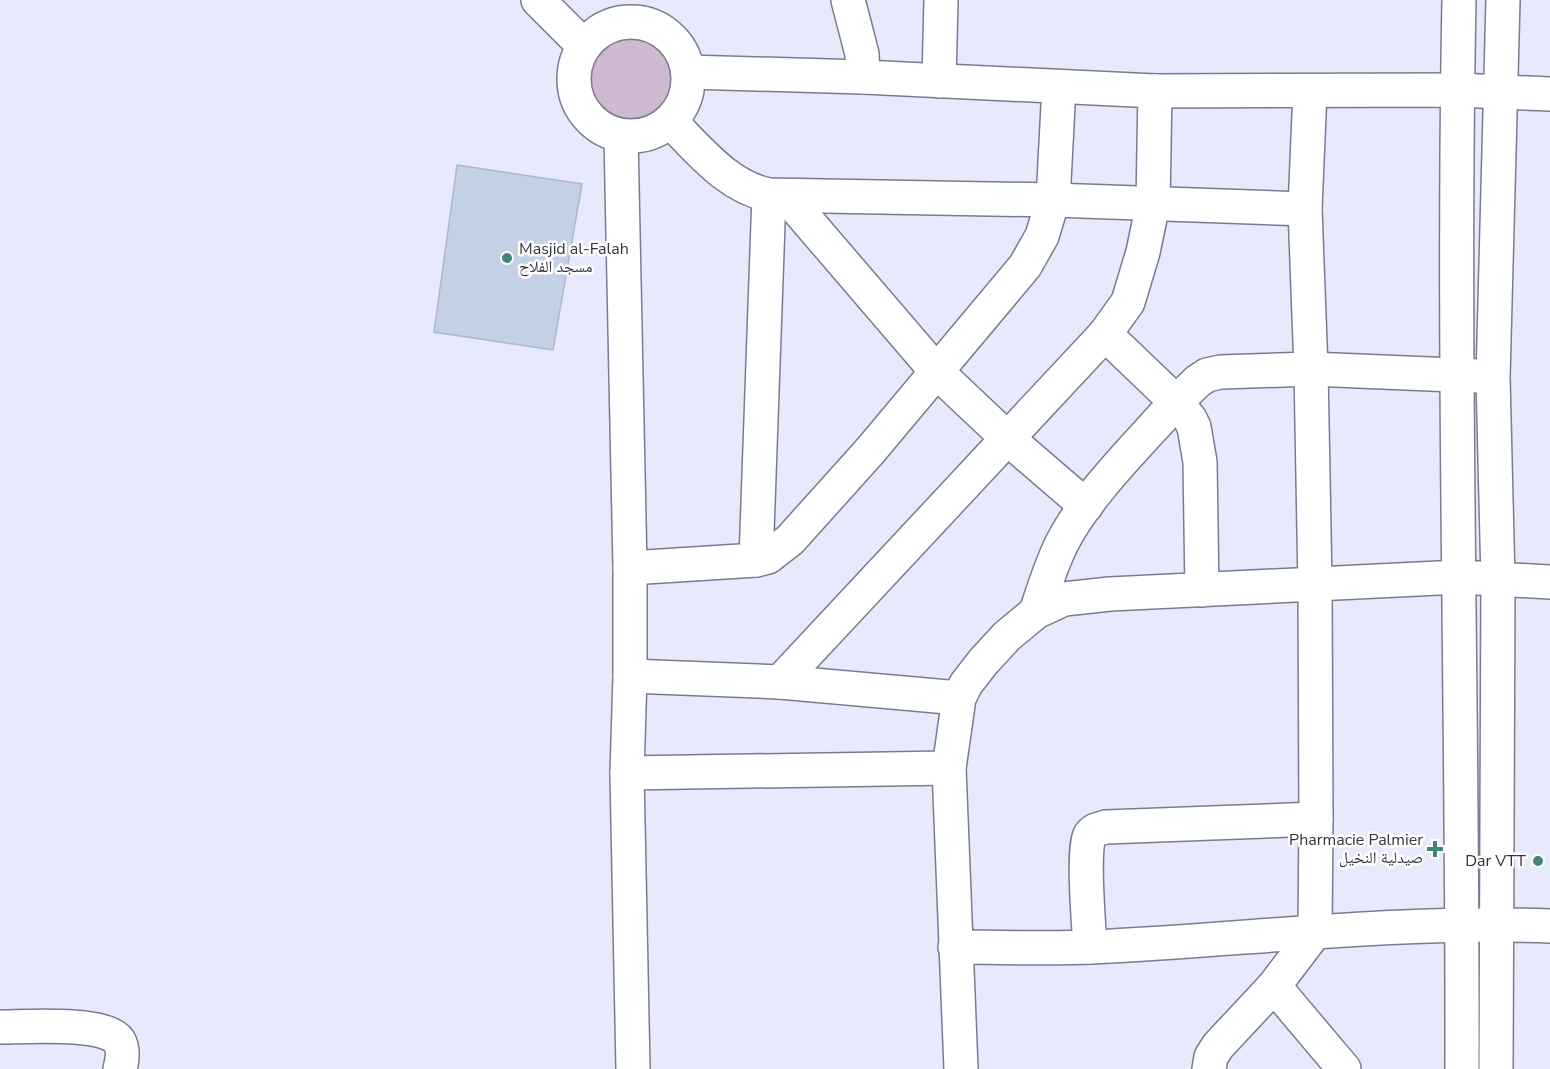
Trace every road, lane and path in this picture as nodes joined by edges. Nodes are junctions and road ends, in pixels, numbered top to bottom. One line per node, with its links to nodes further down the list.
1 (538, 0): 7 (street)
2 (848, 0): 9 (street)
3 (941, 0): 10 (street)
4 (1460, 0): 12 (street)
5 (1503, 0): 15 (street)
6 (651, 11): 7 (street); 8 (street)
7 (584, 46): 18 (street)
8 (689, 72): 9 (street); 17 (street)
9 (863, 77): 10 (street)
10 (939, 81): 11 (street)
11 (1059, 87): 13 (street); 20 (street)
12 (1457, 90): 14 (street); 15 (street); 26 (street)
13 (1155, 91): 14 (street); 21 (street)
14 (1311, 92): 22 (street)
15 (1501, 92): 16 (street); 27 (street)
16 (1550, 94)
17 (671, 122): 18 (street); 19 (street)
18 (621, 136): 32 (street)
19 (777, 196): 20 (street); 25 (street); 31 (street)
20 (1053, 200): 21 (street); 25 (street)
21 (1153, 204): 22 (street); 23 (street)
22 (1305, 209): 24 (street)
23 (1106, 334): 28 (street); 29 (street)
24 (1311, 369): 26 (street); 28 (street); 36 (street)
25 (937, 372): 29 (street); 31 (street)
26 (1455, 374): 27 (street); 33 (street)
27 (1493, 378): 34 (street)
28 (1176, 402): 30 (street); 37 (street)
29 (1007, 438): 30 (street); 40 (street)
30 (1086, 506): 38 (street)
31 (756, 560): 32 (street)
32 (630, 567): 39 (street)
33 (1458, 577): 34 (street); 36 (street); 46 (street)
34 (1498, 580): 35 (street); 45 (street)
35 (1550, 582)
36 (1315, 585): 37 (street); 44 (street)
37 (1202, 590): 38 (street)
38 (1036, 612): 41 (street)
39 (630, 676): 40 (street); 43 (street)
40 (780, 682): 41 (street)
41 (959, 698): 42 (street)
42 (949, 768): 43 (street); 49 (street)
43 (627, 773): 54 (street)
44 (1316, 819): 48 (street); 50 (street)
45 (1495, 924): 46 (street); 47 (street); 59 (street)
46 (1463, 926): 48 (street); 58 (street)
47 (1550, 926)
48 (1315, 932): 50 (street); 51 (street)
49 (955, 947): 50 (street); 55 (street)
50 (1090, 947)
51 (1274, 986): 56 (street); 57 (street)
52 (0, 1027): 53 (street)
53 (120, 1069)
54 (633, 1069)
55 (961, 1069)
56 (1209, 1069)
57 (1344, 1069)
58 (1462, 1069)
59 (1496, 1069)

